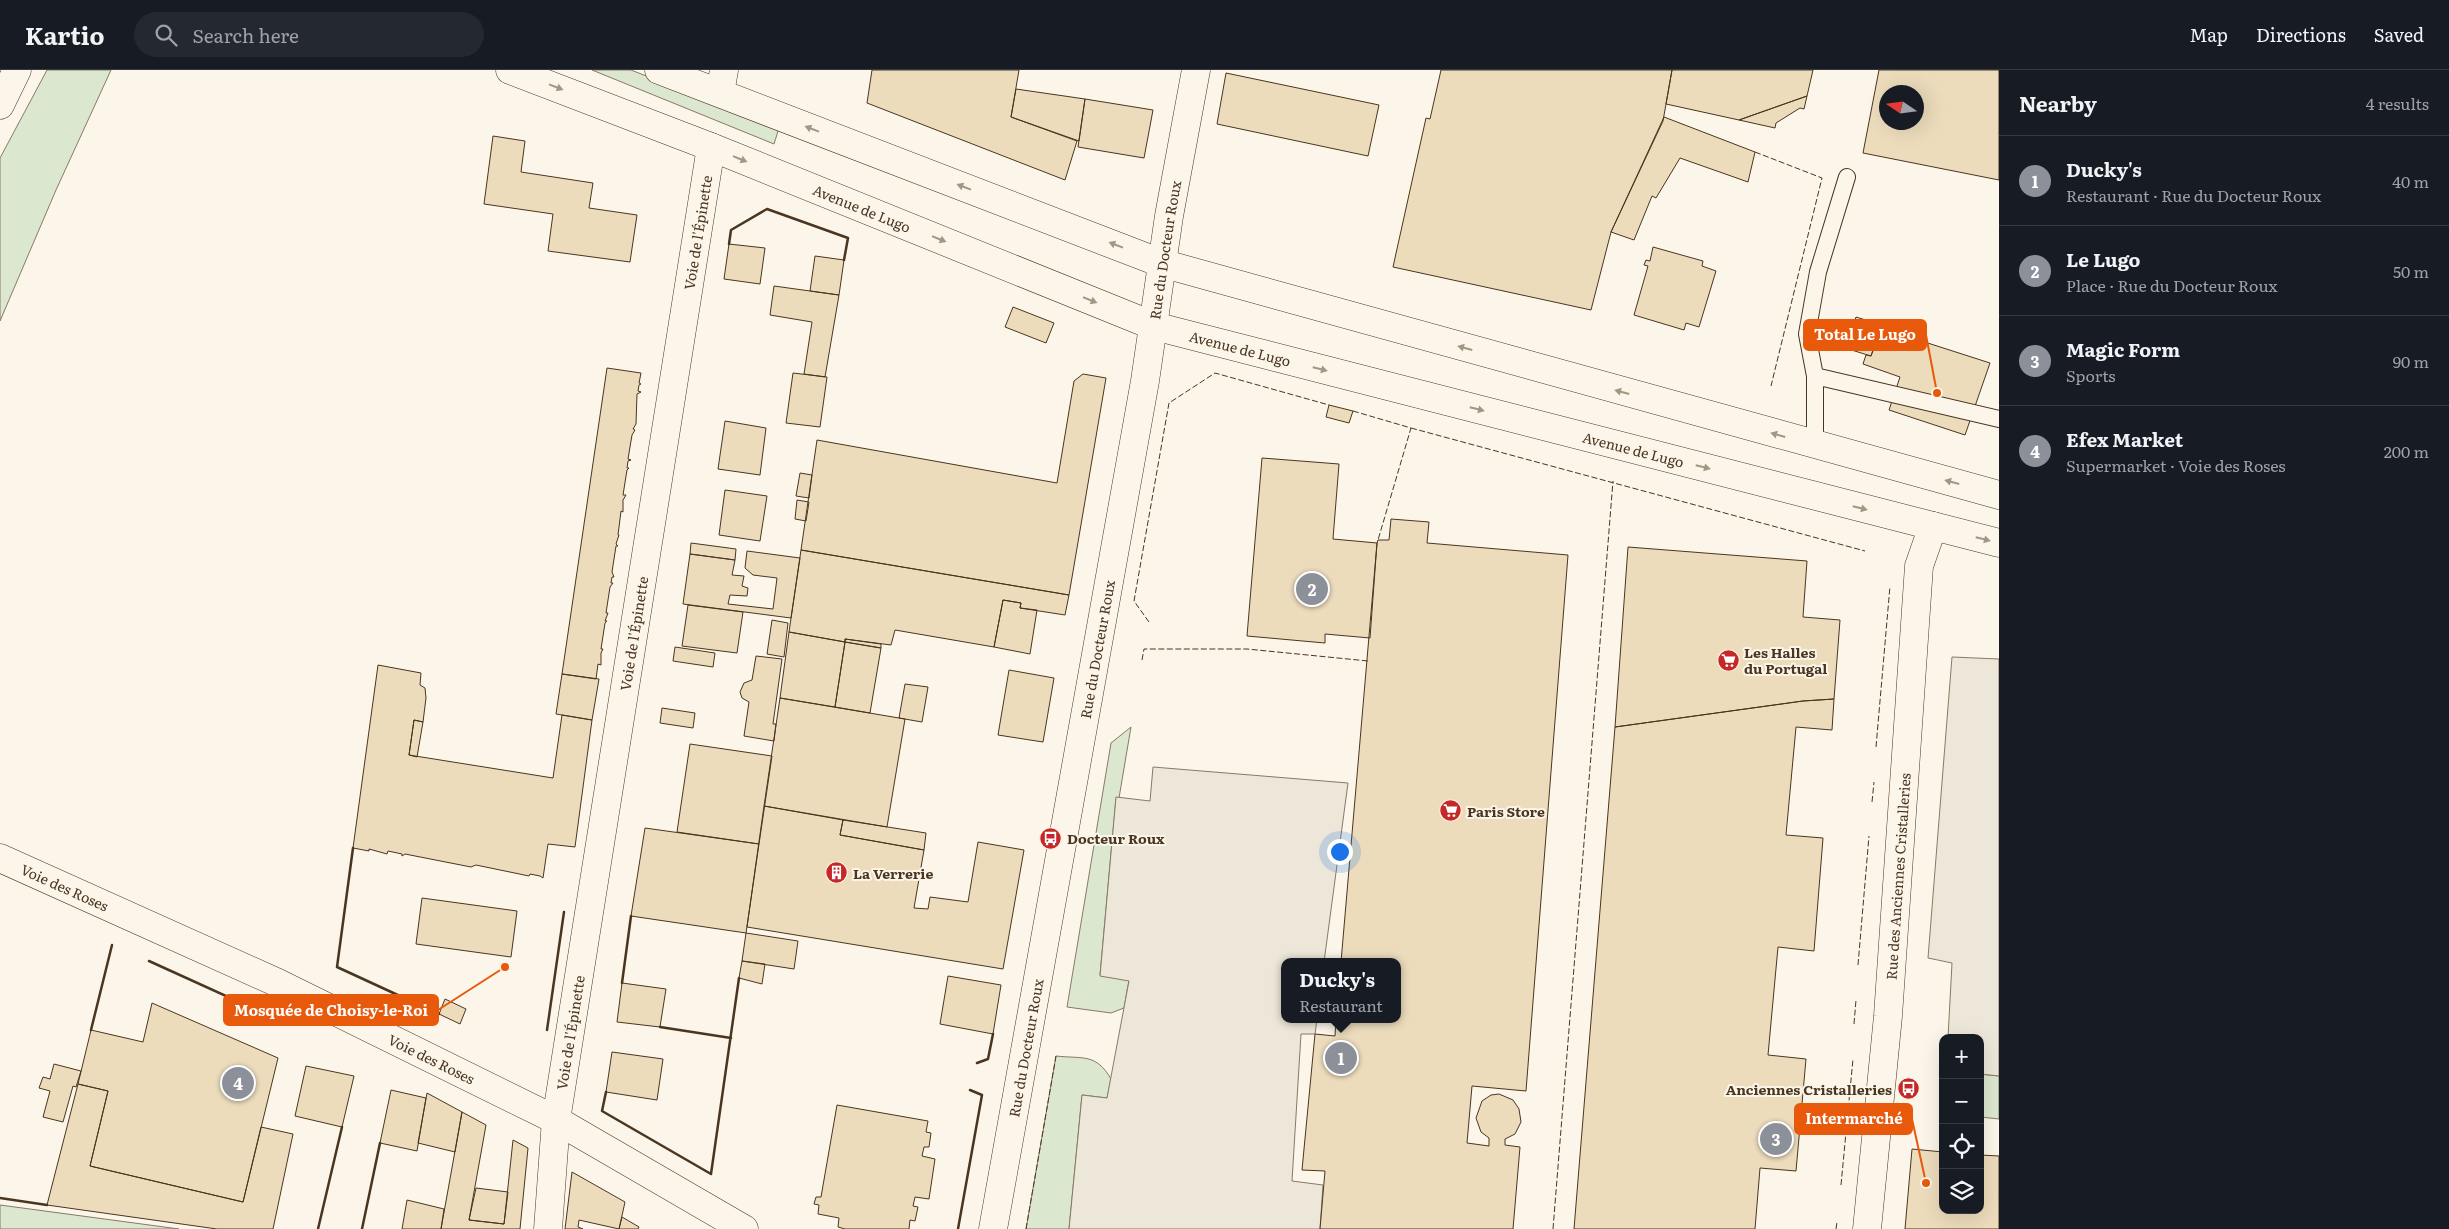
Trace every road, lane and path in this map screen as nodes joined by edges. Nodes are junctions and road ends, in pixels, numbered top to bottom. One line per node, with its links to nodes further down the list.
1 (18, 70): 6 (street)
2 (510, 70): 7 (street, Avenue de Lugo, one-way to 7)
3 (659, 70): 5 (street)
4 (1196, 70): 9 (street, Rue du Docteur Roux)
5 (722, 81): 9 (street, one-way to 5)
6 (0, 105)
7 (711, 147): 10 (street, Avenue de Lugo, one-way to 10); 18 (street, Voie de l'Épinette)
8 (1847, 177): 11 (lane)
9 (1161, 263): 10 (street, Rue du Docteur Roux); 13 (street, one-way to 9)
10 (1154, 326): 15 (street, Avenue de Lugo, one-way to 15); 21 (street, Rue du Docteur Roux)
11 (1814, 376): 12 (lane); 13 (lane)
12 (1999, 419)
13 (1814, 445): 14 (street, one-way to 13)
14 (1999, 495)
15 (1933, 526): 16 (street, Avenue de Lugo, one-way to 16); 22 (street, Rue des Anciennes Cristalleries)
16 (1999, 543)
17 (0, 858): 18 (street, Voie des Roses)
18 (556, 1120): 19 (street, Voie de l'Épinette); 20 (street, Voie des Roses)
19 (548, 1229)
20 (744, 1229)
21 (992, 1229)
22 (1867, 1229)

